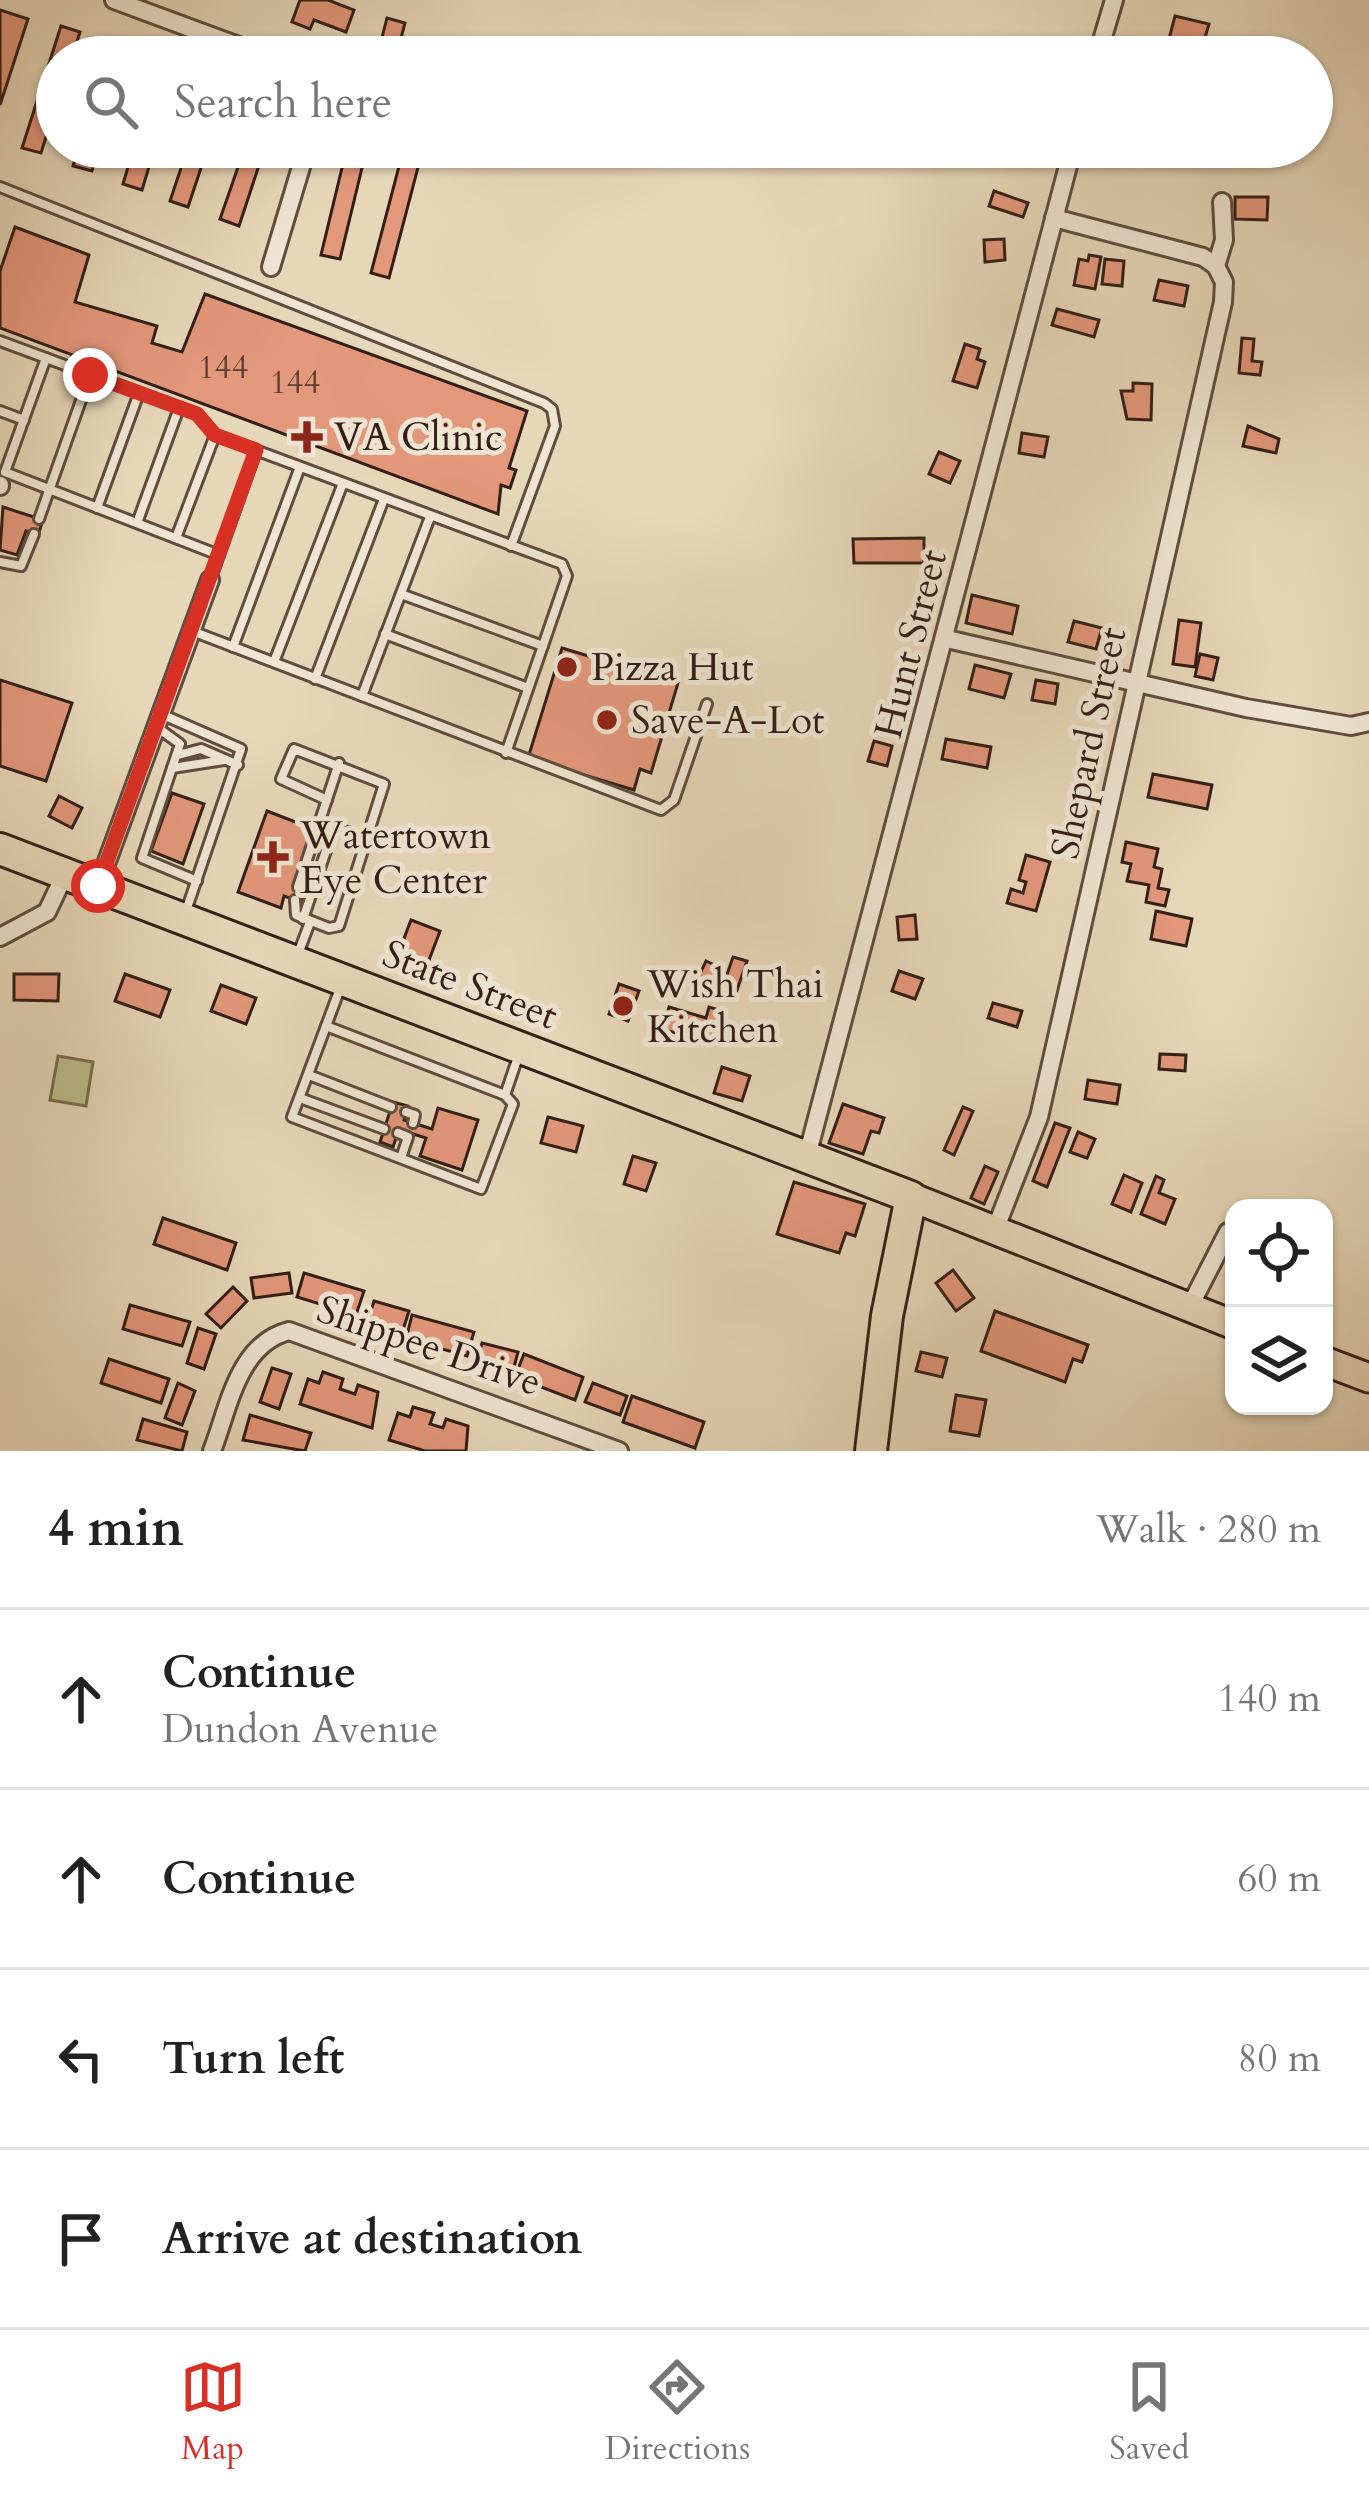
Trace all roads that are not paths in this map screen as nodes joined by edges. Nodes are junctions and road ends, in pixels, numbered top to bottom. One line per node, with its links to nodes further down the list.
1 (114, 0): 3 (street)
2 (1114, 0): 4 (street)
3 (211, 36)
4 (1103, 36)
5 (301, 168): 11 (street)
6 (1067, 168): 9 (street, Hunt Street)
7 (0, 188): 32 (lane)
8 (1222, 202): 10 (street, Shepard Street)
9 (1054, 218): 10 (street); 39 (street, Hunt Street)
10 (1216, 266): 44 (street, Shepard Street)
11 (271, 267)
12 (0, 341): 13 (lane)
13 (46, 358): 14 (lane); 18 (lane)
14 (90, 375): 15 (lane); 24 (lane)
15 (139, 393): 16 (lane); 26 (lane)
16 (179, 408): 19 (lane); 29 (lane)
17 (0, 411): 18 (lane)
18 (24, 420): 22 (lane)
19 (215, 435): 20 (lane); 31 (lane)
20 (256, 450): 21 (lane); 33 (lane)
21 (300, 467): 23 (lane); 40 (lane)
22 (2, 481): 24 (lane)
23 (343, 483): 25 (lane); 42 (lane)
24 (50, 489): 26 (lane); 28 (lane)
25 (384, 499): 27 (lane); 43 (lane)
26 (97, 508): 29 (lane)
27 (430, 517): 32 (lane); 36 (lane)
28 (39, 519)
29 (137, 524): 31 (lane)
30 (34, 534): 34 (lane)
31 (176, 538): 33 (lane)
32 (511, 546): 41 (lane)
33 (219, 555): 35 (lane)
34 (0, 562)
35 (210, 580): 37 (street)
36 (401, 594): 38 (lane); 41 (lane)
37 (192, 631): 40 (lane); 48 (street)
38 (386, 634): 45 (lane); 46 (lane)
39 (946, 639): 44 (street); 79 (street, Hunt Street)
40 (233, 646): 42 (lane)
41 (543, 646): 45 (lane)
42 (274, 662): 43 (lane)
43 (315, 679): 46 (lane)
44 (1134, 686): 49 (street); 82 (street, Shepard Street)
45 (528, 688): 50 (lane)
46 (362, 696): 50 (lane)
47 (707, 704): 50 (lane)
48 (159, 721): 51 (lane); 54 (lane); 63 (street)
49 (1369, 722)
50 (506, 753)
51 (177, 755): 52 (lane); 55 (lane)
52 (225, 759): 54 (lane); 55 (lane)
53 (339, 763): 56 (lane); 56 (lane); 59 (lane)
54 (238, 765): 62 (lane)
55 (172, 768): 62 (lane)
56 (327, 800): 57 (lane)
57 (320, 823): 58 (lane); 64 (lane)
58 (334, 827): 59 (lane); 67 (lane)
59 (368, 839): 67 (lane)
60 (0, 850): 61 (highway, State Street)
61 (65, 874): 63 (highway, State Street); 68 (street)
62 (197, 881): 66 (lane)
63 (98, 886): 66 (highway, State Street)
64 (298, 886)
65 (295, 900): 67 (lane)
66 (184, 918): 69 (highway, State Street)
67 (307, 920): 69 (lane)
68 (0, 937)
69 (296, 960): 70 (highway, State Street)
70 (343, 979): 71 (lane); 72 (highway, State Street)
71 (326, 1027): 73 (lane); 74 (lane)
72 (521, 1046): 74 (lane); 79 (highway, State Street)
73 (309, 1076): 75 (lane); 76 (lane)
74 (505, 1095): 80 (lane)
75 (300, 1098): 78 (lane); 80 (lane)
76 (392, 1107)
77 (406, 1112): 80 (lane)
78 (384, 1129)
79 (807, 1156): 81 (highway, State Street)
80 (400, 1157)
81 (908, 1208): 82 (main road, State Street); 90 (highway)
82 (995, 1230): 84 (main road, State Street)
83 (1225, 1238): 84 (street)
84 (1189, 1308): 85 (main road, State Street)
85 (1225, 1322)
86 (1333, 1364): 87 (main road)
87 (1369, 1378)
88 (212, 1451): 89 (street, Shippee Drive)
89 (619, 1451)
90 (871, 1451)

